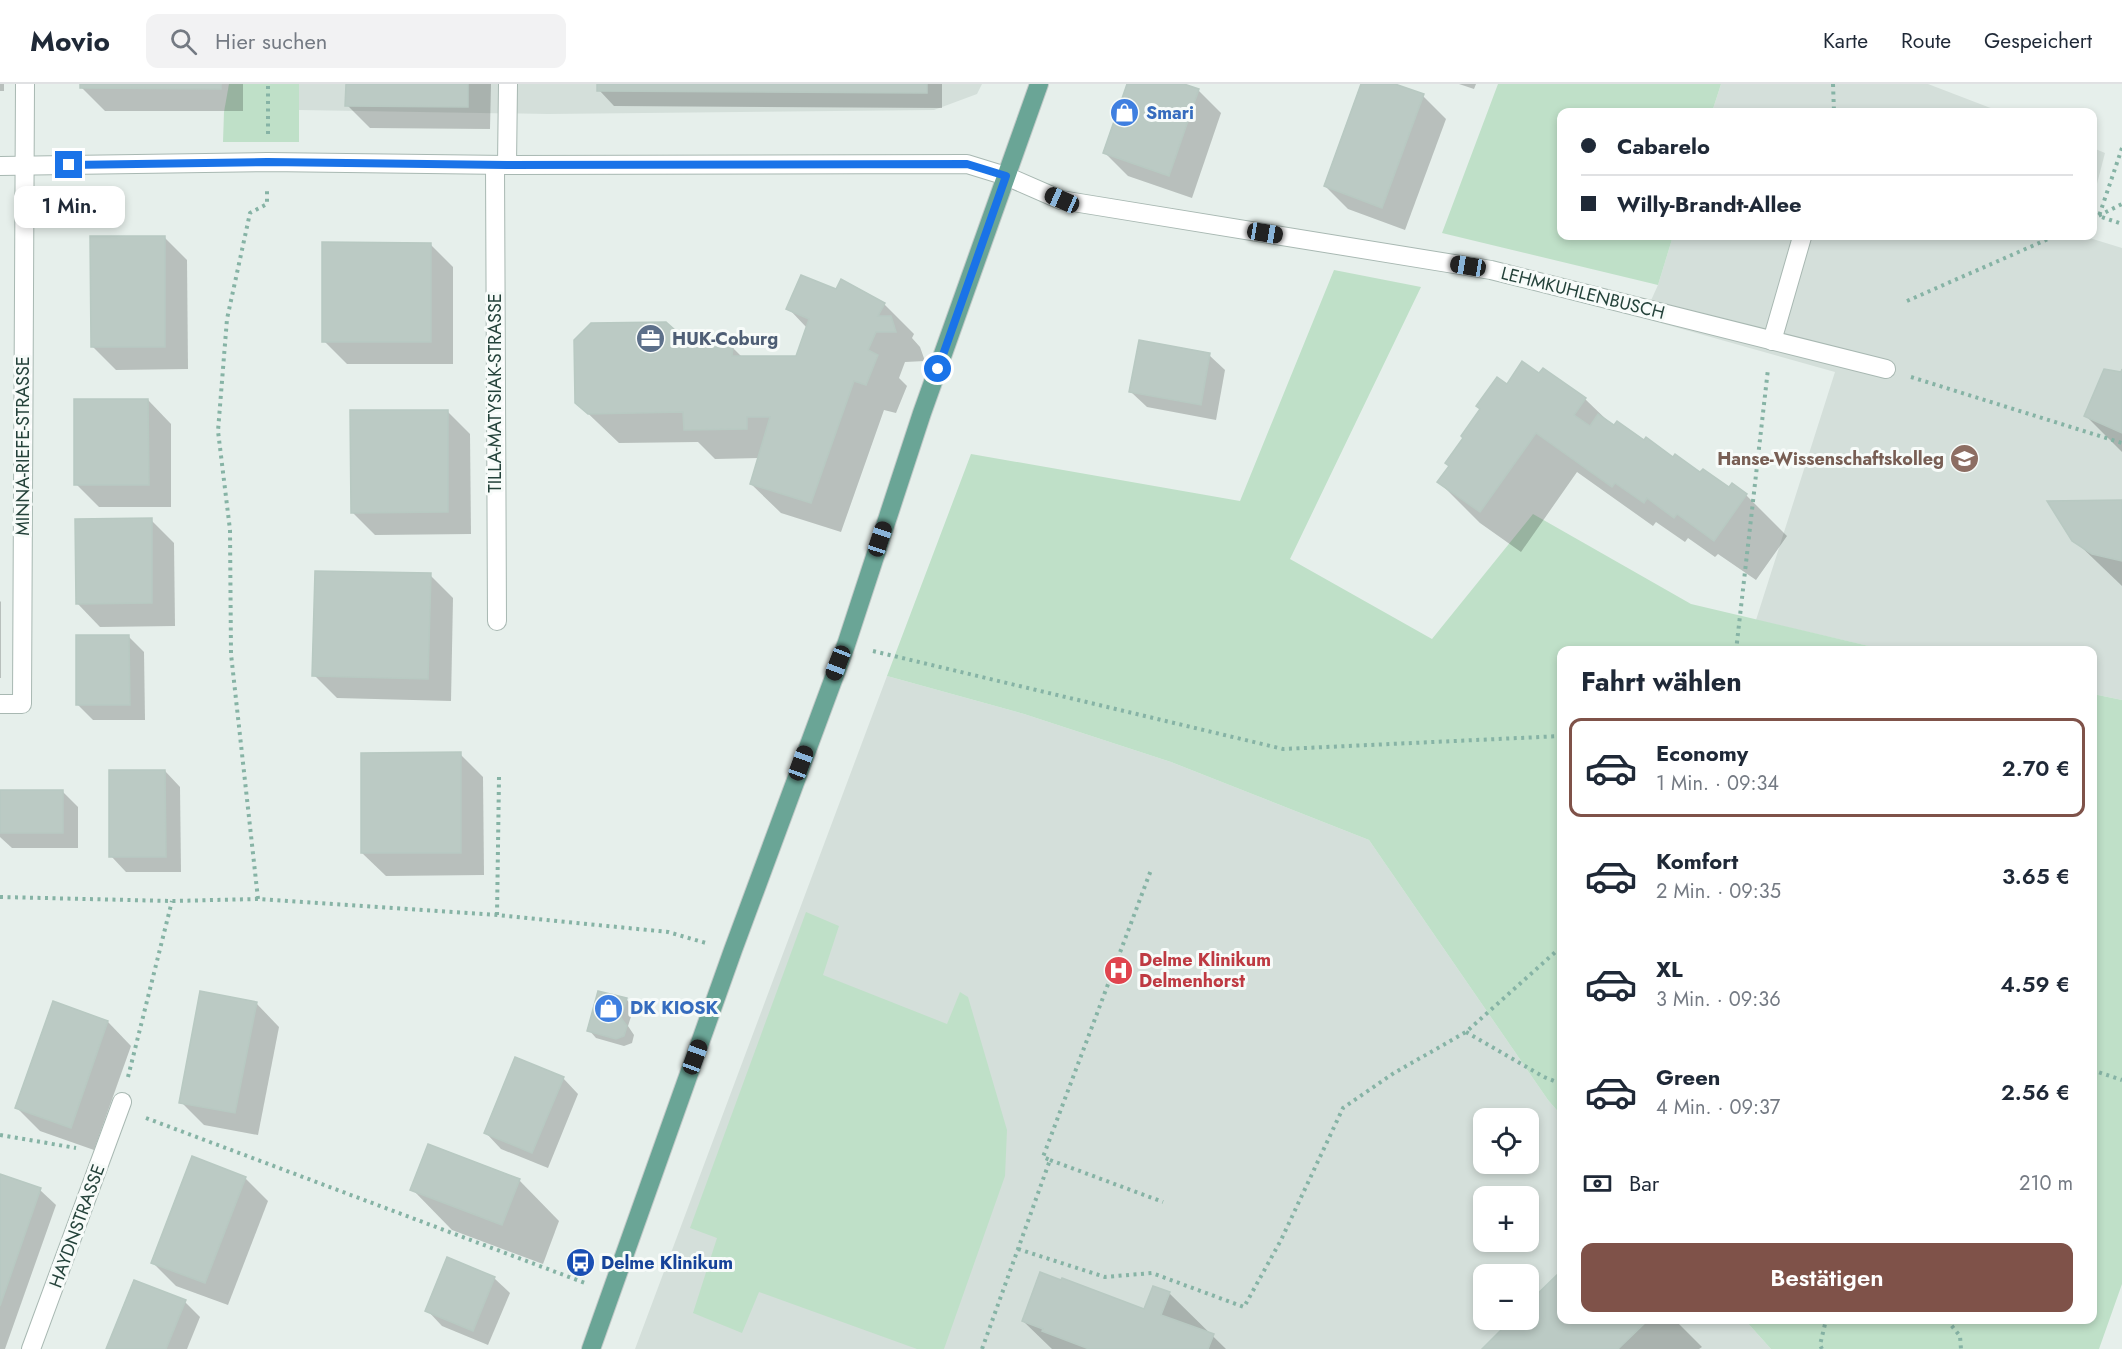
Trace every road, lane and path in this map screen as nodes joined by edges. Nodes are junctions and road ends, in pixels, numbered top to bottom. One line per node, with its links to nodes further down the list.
1 (25, 84): 11 (street)
2 (268, 84): 8 (path)
3 (508, 84): 9 (street, TILLA-MATYSIAK-STRASSE)
4 (1039, 84): 12 (main road)
5 (1833, 84): 6 (path)
6 (1834, 108)
7 (2122, 148): 14 (path)
8 (267, 162): 9 (street, LEHMKUHLENBUSCH); 11 (street, LEHMKUHLENBUSCH); 30 (path)
9 (501, 165): 12 (street, LEHMKUHLENBUSCH); 22 (street, TILLA-MATYSIAK-STRASSE)
10 (0, 166): 11 (street, LEHMKUHLENBUSCH)
11 (25, 166): 25 (street, MINNA-RIEFE-STRASSE)
12 (1006, 176): 19 (street, LEHMKUHLENBUSCH); 23 (main road)
13 (2122, 204): 14 (path)
14 (2099, 216): 15 (path)
15 (2122, 224)
16 (1802, 240): 19 (street)
17 (2046, 240): 18 (path)
18 (1907, 302)
19 (1772, 341): 20 (street, LEHMKUHLENBUSCH); 24 (path)
20 (1886, 369): 21 (path)
21 (2122, 443)
22 (497, 621)
23 (846, 645): 26 (path); 33 (main road)
24 (1737, 646)
25 (0, 704)
26 (1557, 736)
27 (499, 777): 32 (path)
28 (1151, 870): 42 (path)
29 (0, 897): 31 (path)
30 (258, 898): 31 (path); 32 (path)
31 (172, 901): 39 (path)
32 (497, 915): 33 (path)
33 (733, 950): 45 (main road)
34 (1557, 950): 35 (path)
35 (1466, 1032): 38 (path); 44 (path)
36 (2097, 1072): 37 (path)
37 (2122, 1080)
38 (1557, 1082)
39 (121, 1105): 41 (street, HAYDNSTRASSE); 45 (path)
40 (0, 1135): 41 (path)
41 (104, 1153): 48 (street, HAYDNSTRASSE)
42 (1050, 1160): 43 (path); 44 (path)
43 (1163, 1202)
44 (1018, 1249): 50 (path)
45 (611, 1292): 49 (main road)
46 (1825, 1324): 51 (path)
47 (1950, 1324): 52 (path)
48 (31, 1349)
49 (591, 1349)
50 (982, 1349)
51 (1822, 1349)
52 (1961, 1349)

